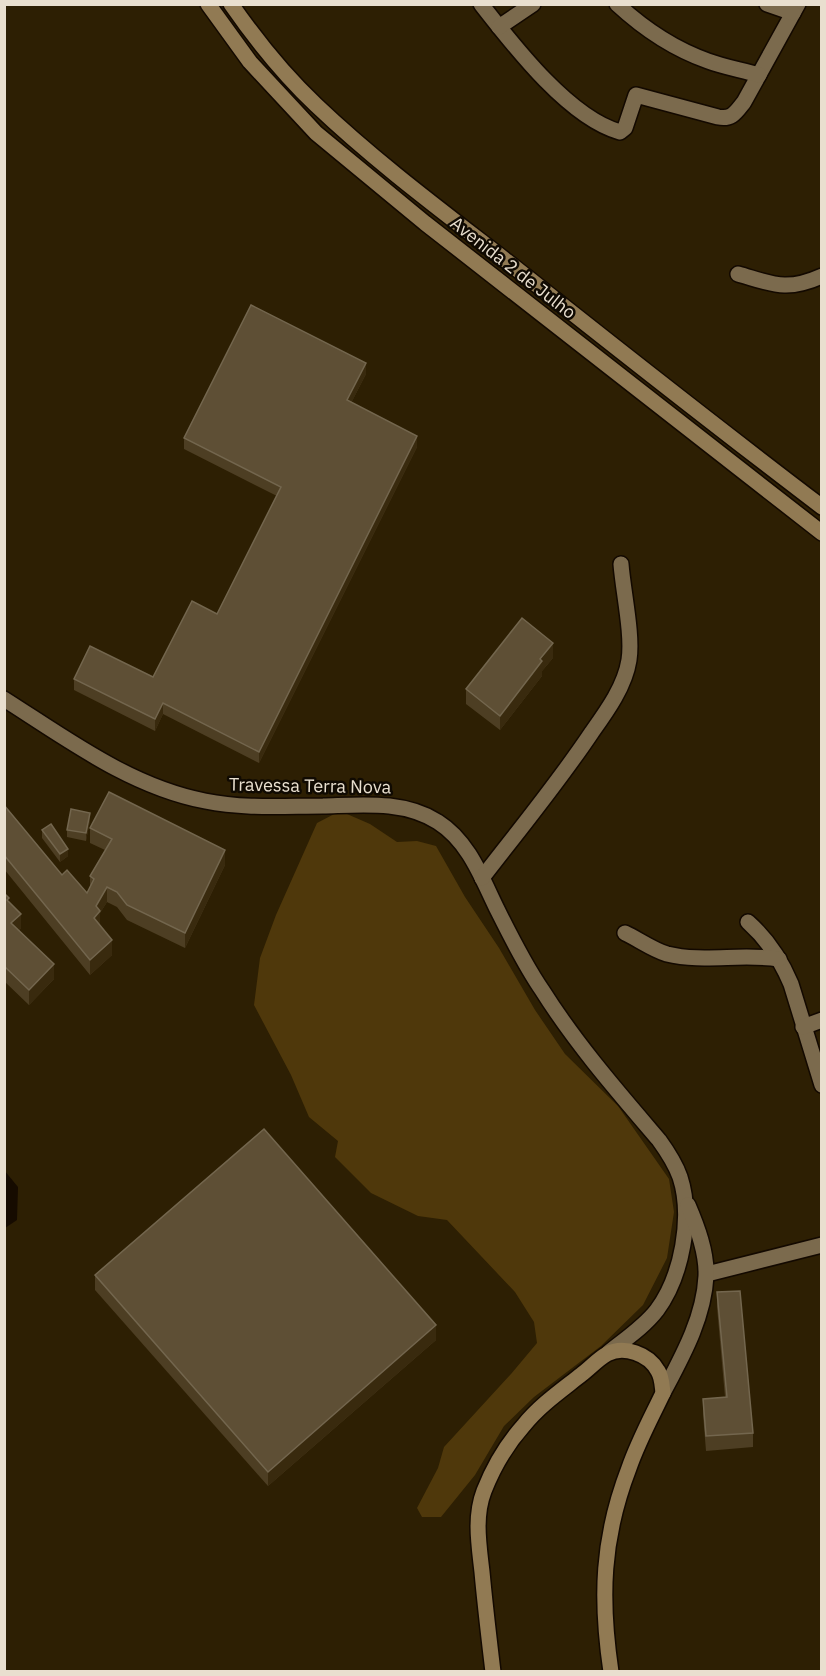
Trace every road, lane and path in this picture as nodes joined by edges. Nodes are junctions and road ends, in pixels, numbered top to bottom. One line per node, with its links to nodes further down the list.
1 (208, 4): 13 (main road, Avenida 2 de Julho)
2 (231, 4): 12 (main road, Avenida 2 de Julho)
3 (481, 4): 8 (street)
4 (533, 4): 8 (street)
5 (617, 4): 9 (street)
6 (768, 4): 7 (street)
7 (796, 9): 9 (street)
8 (499, 27): 9 (street)
9 (759, 75)
10 (738, 274): 11 (street)
11 (822, 276)
12 (822, 507)
13 (822, 533)
14 (621, 564): 16 (street)
15 (4, 699): 16 (street, Travessa Terra Nova)
16 (482, 878): 23 (street, Travessa Terra Nova)
17 (748, 922): 19 (street)
18 (625, 933): 19 (street)
19 (779, 959): 21 (street)
20 (822, 1020): 21 (street)
21 (803, 1027): 22 (street)
22 (822, 1085)
23 (684, 1197): 25 (street); 26 (street)
24 (822, 1245): 25 (street)
25 (707, 1275): 27 (street)
26 (608, 1353): 27 (main road); 28 (main road)
27 (663, 1393): 29 (main road)
28 (493, 1671)
29 (611, 1671)

